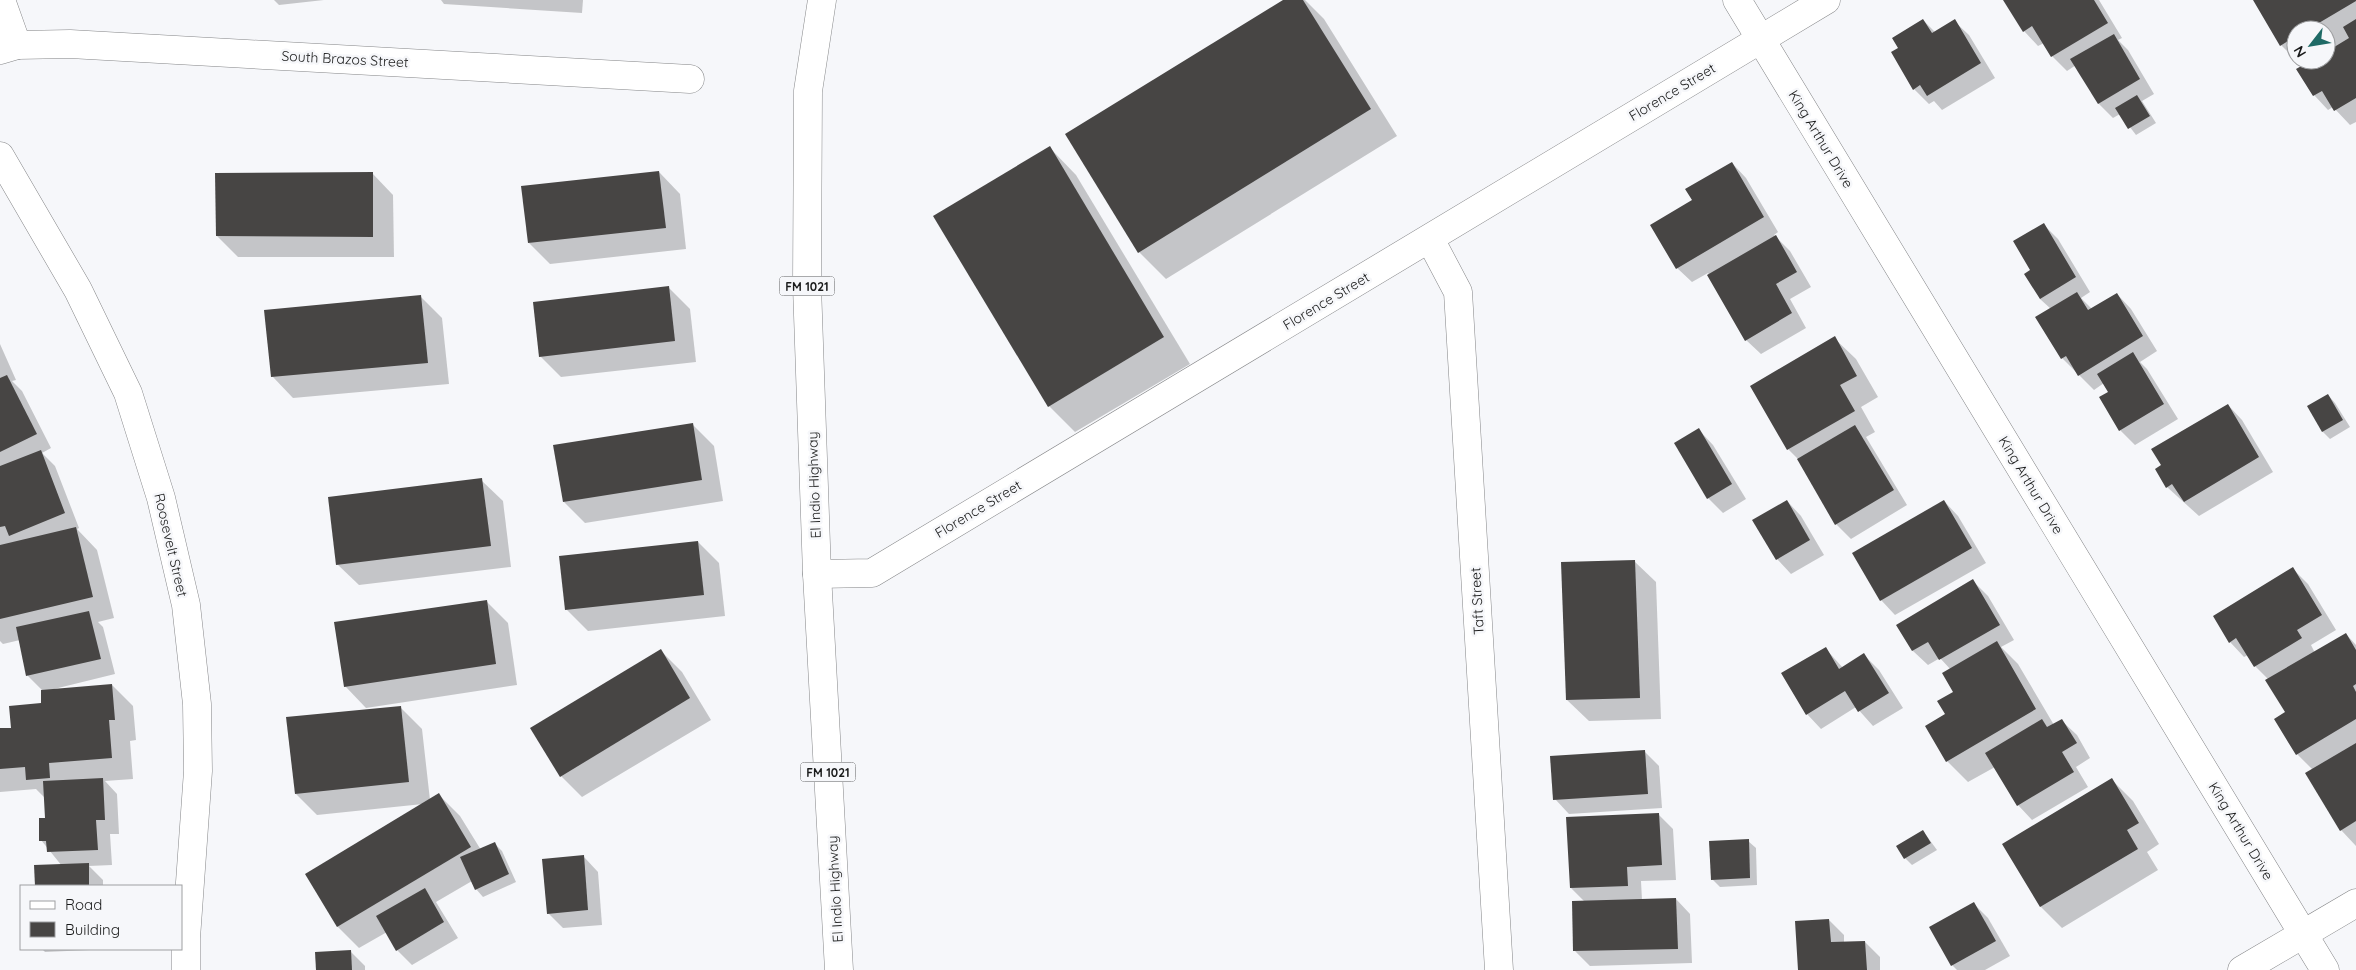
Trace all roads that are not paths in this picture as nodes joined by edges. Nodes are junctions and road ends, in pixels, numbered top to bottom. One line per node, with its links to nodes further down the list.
1 (1, 0): 6 (street)
2 (822, 0): 10 (street, El Indio Highway / FM 1021)
3 (1738, 0): 5 (street, King Arthur Drive)
4 (1826, 0): 5 (street, Florence Street)
5 (1760, 38): 9 (street, Florence Street); 12 (street, King Arthur Drive)
6 (8, 48): 7 (street, South Brazos Street)
7 (690, 79)
8 (0, 156): 13 (street, Roosevelt Street)
9 (1430, 239): 10 (street, Florence Street); 15 (street, Taft Street)
10 (816, 574): 14 (street, El Indio Highway / FM 1021)
11 (2356, 903): 12 (street)
12 (2304, 934): 16 (street); 17 (street, King Arthur Drive)
13 (186, 970)
14 (839, 970)
15 (1499, 970)
16 (2242, 970)
17 (2325, 970)

